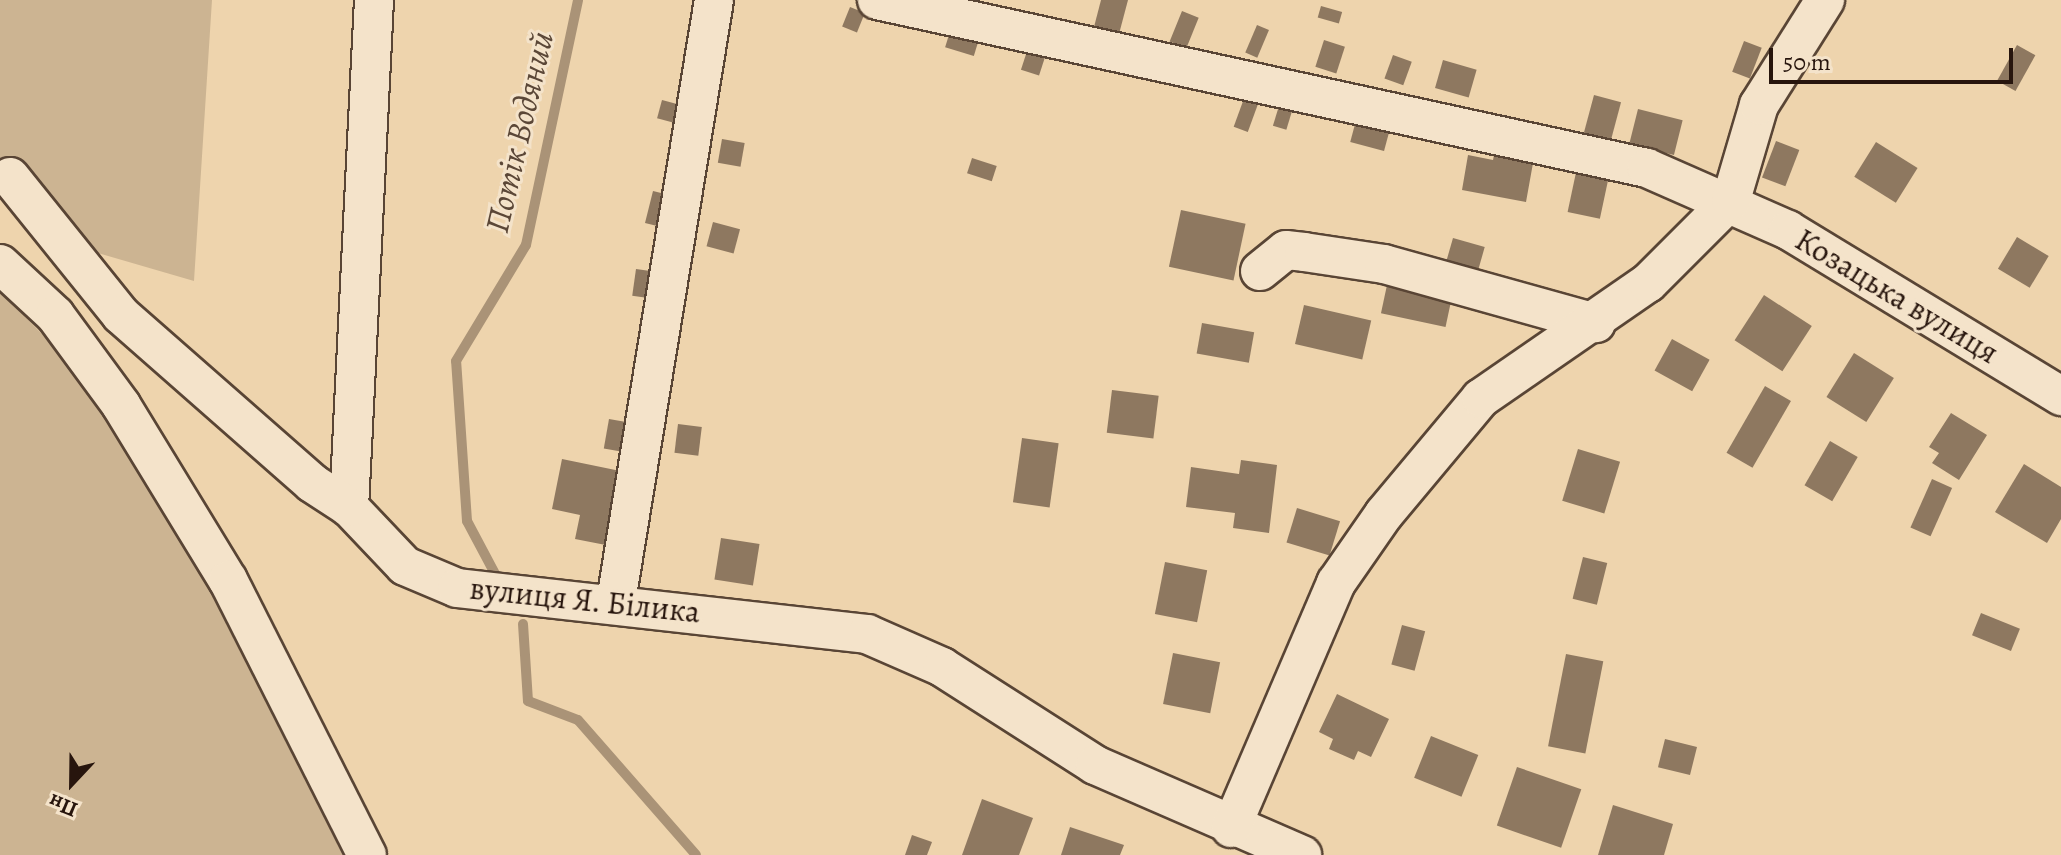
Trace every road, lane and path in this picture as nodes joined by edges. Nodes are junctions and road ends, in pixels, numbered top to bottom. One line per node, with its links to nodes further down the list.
1 (374, 0): 11 (street)
2 (714, 0): 12 (street)
3 (877, 0): 6 (street, Козацька вулиця)
4 (1825, 0): 6 (street)
5 (10, 177): 11 (street, вулиця Я. Білика)
6 (1731, 200): 9 (street); 10 (street, Козацька вулиця)
7 (0, 264): 15 (street)
8 (1260, 271): 9 (street)
9 (1596, 323): 13 (street)
10 (2061, 396)
11 (349, 507): 12 (street, вулиця Я. Білика)
12 (616, 601): 13 (street, вулиця Я. Білика)
13 (1231, 828): 14 (street, вулиця Я. Білика)
14 (1282, 851)
15 (367, 855)

